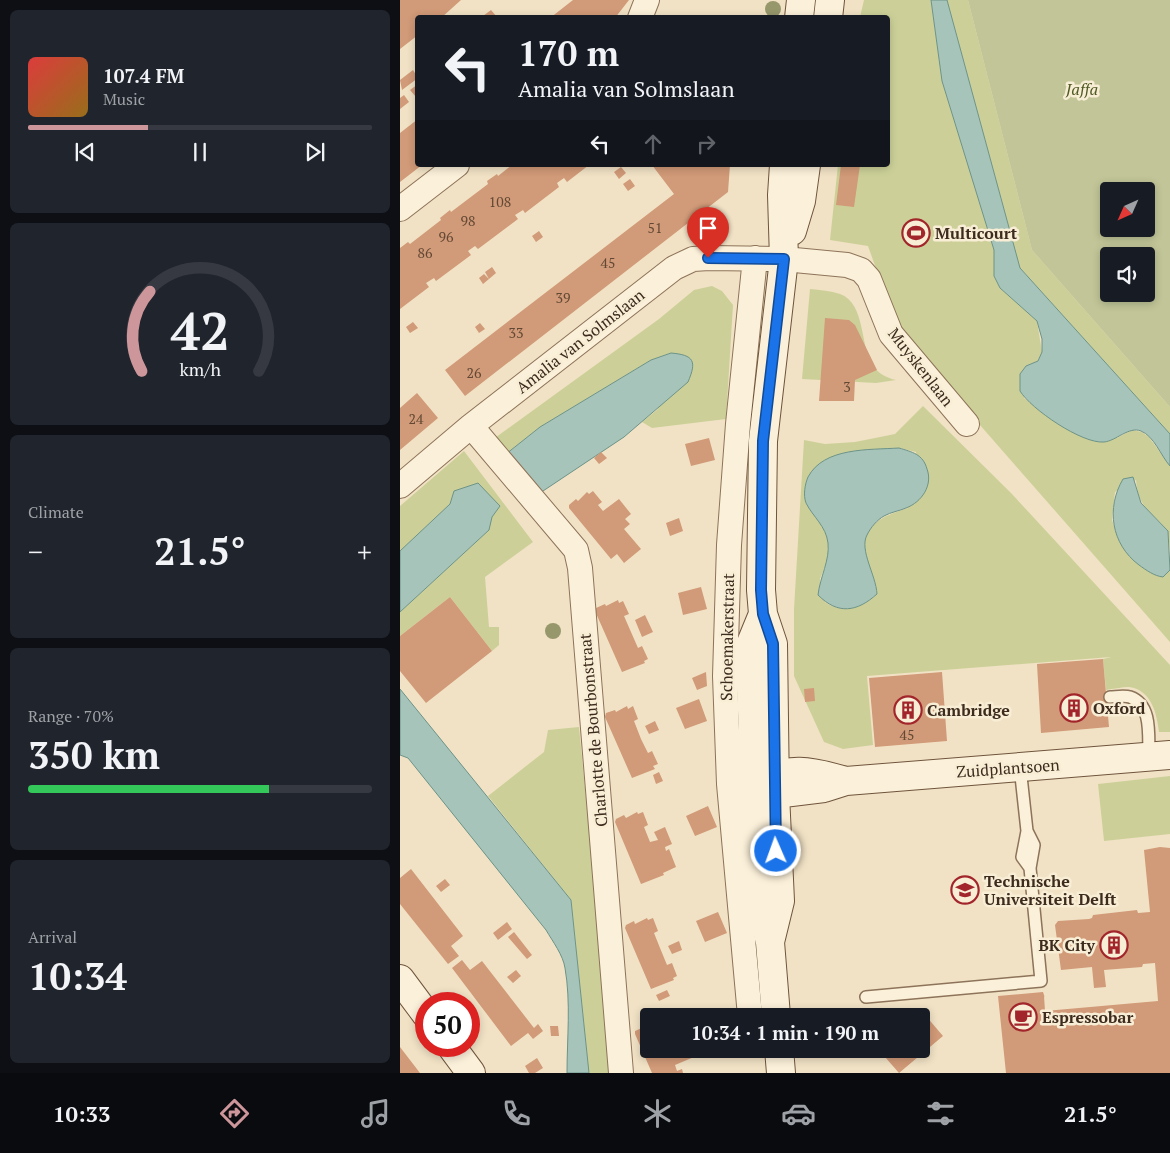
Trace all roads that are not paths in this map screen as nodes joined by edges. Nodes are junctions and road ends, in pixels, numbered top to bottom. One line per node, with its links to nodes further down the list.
1 (647, 0): 4 (street)
2 (801, 0): 5 (main road)
3 (830, 0): 6 (main road)
4 (641, 15)
5 (799, 15)
6 (828, 15)
7 (454, 167): 10 (street)
8 (784, 167): 12 (main road, Schoemakerstraat)
9 (806, 167): 12 (main road, Schoemakerstraat)
10 (400, 209)
11 (755, 258): 12 (street, Amalia van Solmslaan); 14 (street, Amalia van Solmslaan); 23 (street, Schoemakerstraat)
12 (784, 259): 13 (street, Muyskenlaan); 19 (main road, Schoemakerstraat)
13 (967, 424)
14 (471, 426): 15 (street, Amalia van Solmslaan); 27 (street, Charlotte de Bourbonstraat)
15 (400, 486)
16 (1110, 698): 17 (lane)
17 (1160, 756): 18 (main road, Zuidplantsoen)
18 (1020, 767): 19 (main road, Zuidplantsoen); 21 (lane)
19 (767, 785): 24 (main road, Schoemakerstraat)
20 (400, 979): 22 (main road)
21 (866, 997)
22 (415, 999)
23 (749, 1008)
24 (775, 1008)
25 (459, 1057): 26 (main road)
26 (471, 1073)
27 (621, 1073)

